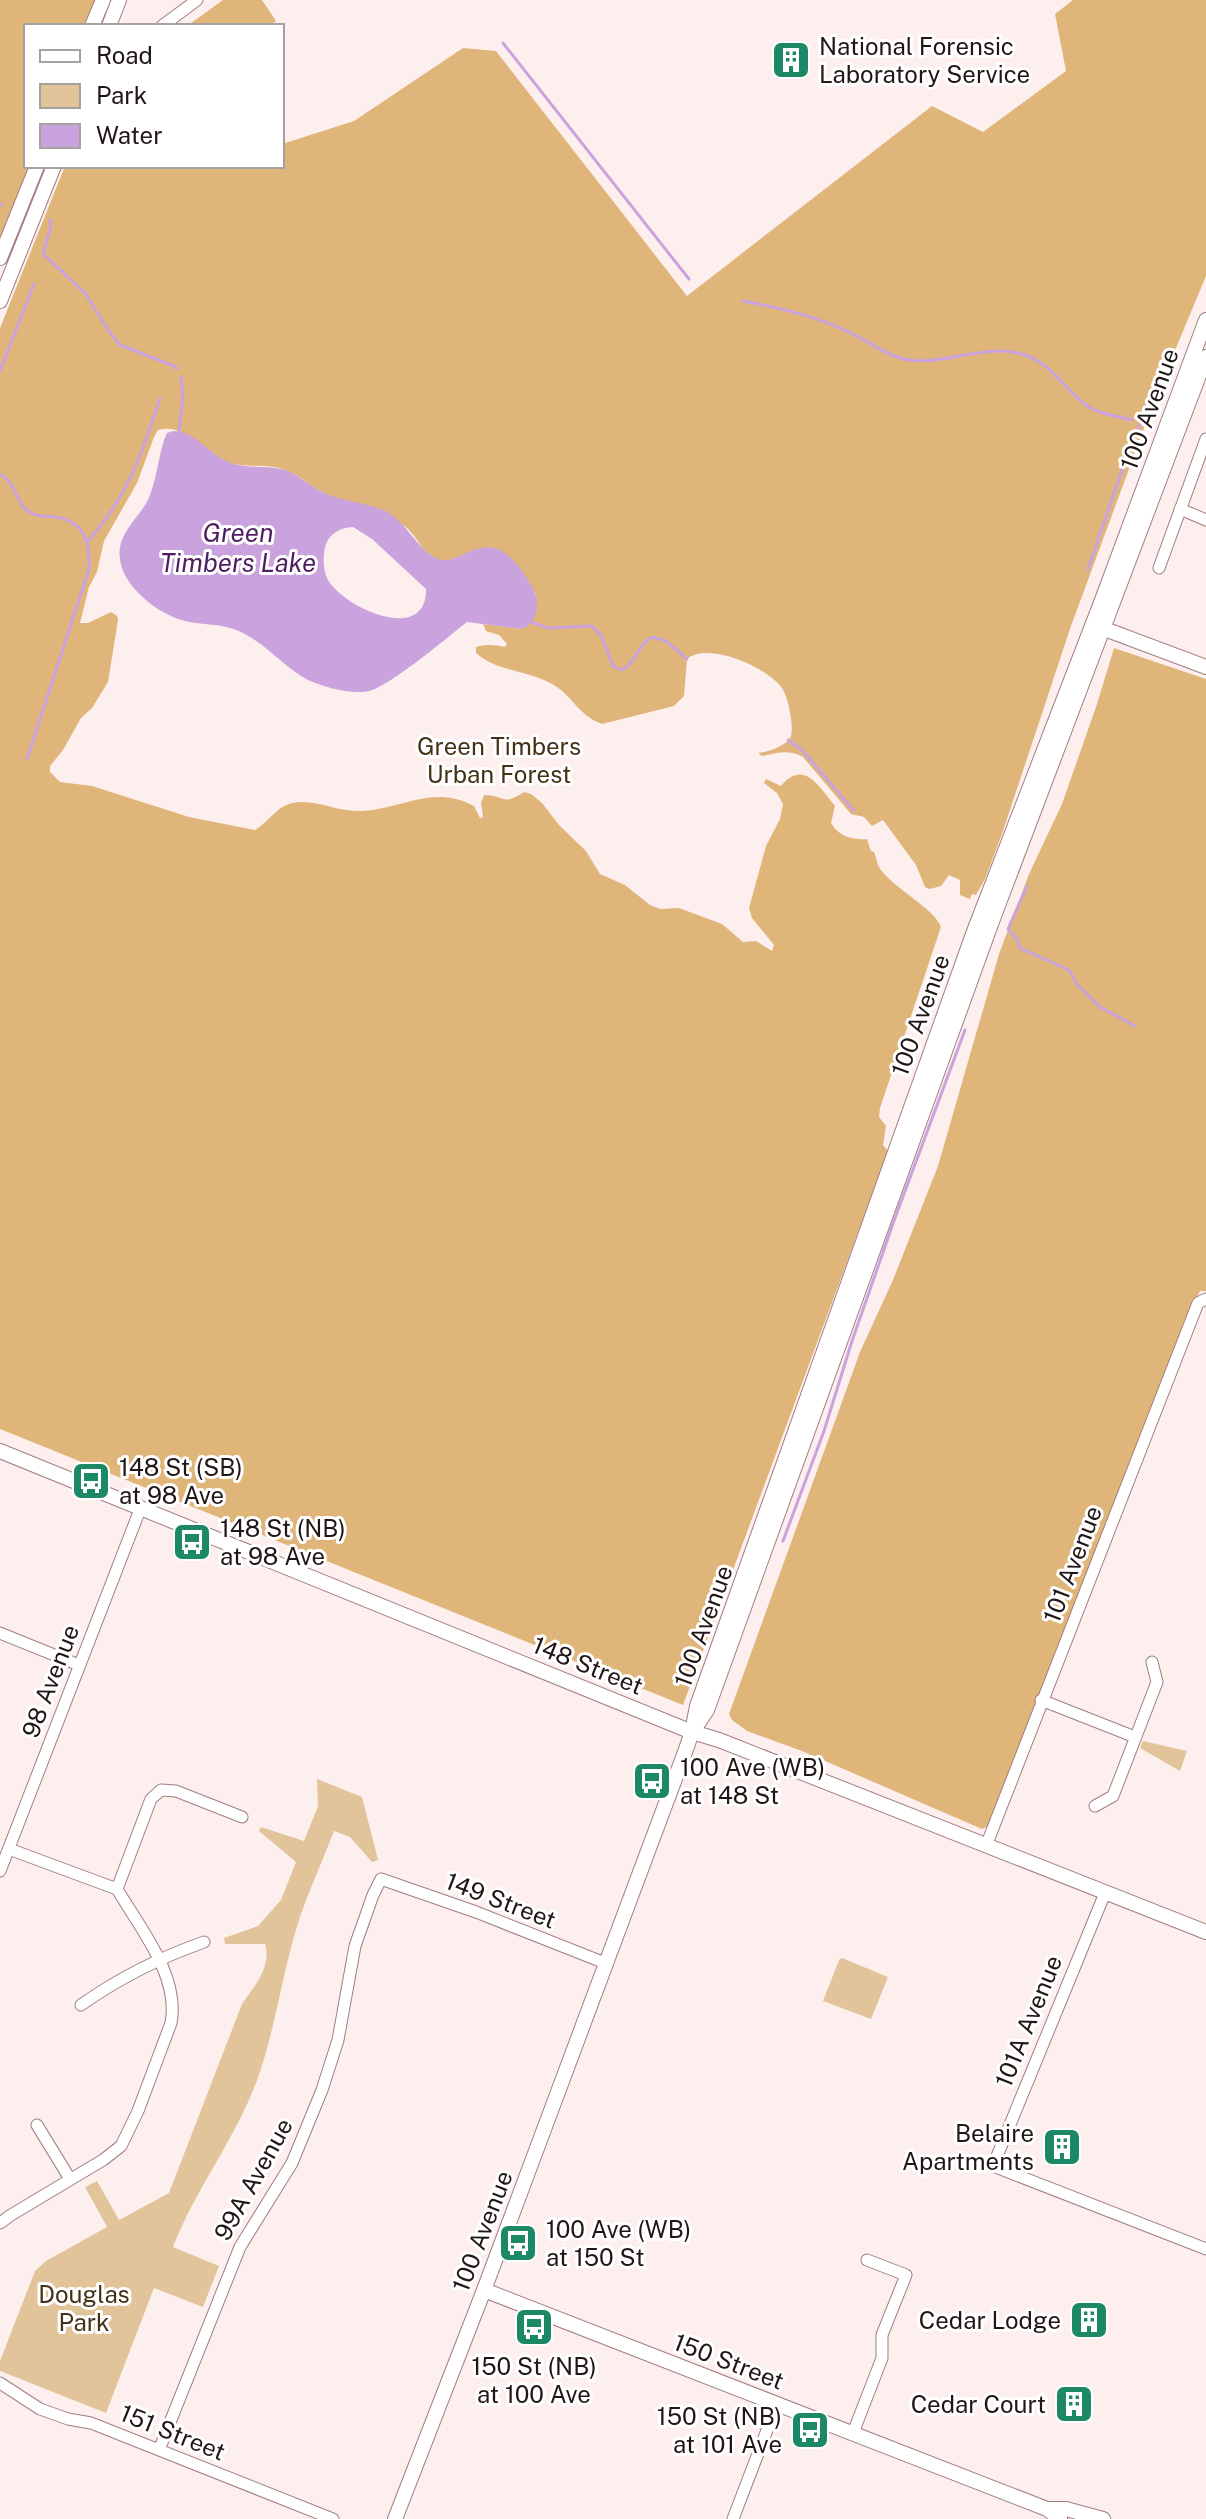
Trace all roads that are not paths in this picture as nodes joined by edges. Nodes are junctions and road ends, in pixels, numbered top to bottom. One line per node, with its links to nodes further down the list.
1 (103, 0): 4 (main road)
2 (119, 0): 5 (main road)
3 (197, 0): 6 (street)
4 (101, 24)
5 (102, 24)
6 (165, 24)
7 (36, 168): 9 (main road)
8 (53, 168): 10 (main road)
9 (0, 258)
10 (0, 301)
11 (1206, 320): 17 (main road, 100 Avenue)
12 (1206, 357): 17 (main road, 100 Avenue)
13 (1206, 439): 14 (street)
14 (1180, 509): 15 (street); 16 (street)
15 (1206, 520)
16 (1159, 568)
17 (1098, 627): 18 (main road); 26 (main road, 100 Avenue)
18 (1206, 667)
19 (1204, 1299): 25 (street, 101 Avenue)
20 (0, 1451): 21 (main road, 148 Street)
21 (141, 1507): 24 (street, 98 Avenue); 26 (main road, 148 Street)
22 (0, 1633): 24 (street)
23 (1152, 1662): 27 (street)
24 (79, 1665): 31 (street, 98 Avenue)
25 (1041, 1700): 27 (street); 30 (street, 101 Avenue)
26 (692, 1732): 30 (main road, 148 Street); 39 (main road, 100 Avenue)
27 (1135, 1737): 28 (street)
28 (1095, 1806)
29 (242, 1817): 34 (street)
30 (986, 1846): 35 (main road, 148 Street)
31 (9, 1849): 32 (street, 98 Avenue); 34 (street)
32 (0, 1871)
33 (381, 1879): 39 (street, 149 Street); 50 (street, 99A Avenue)
34 (117, 1889): 38 (street)
35 (1105, 1893): 36 (main road, 148 Street); 44 (street, 101A Avenue)
36 (1206, 1932)
37 (204, 1942): 38 (street)
38 (159, 1959): 40 (street); 42 (street)
39 (605, 1963): 46 (main road, 100 Avenue)
40 (81, 2005)
41 (37, 2125): 42 (street)
42 (70, 2179): 43 (street)
43 (0, 2223)
44 (1206, 2249)
45 (867, 2260): 49 (street)
46 (484, 2290): 48 (main road, 150 Street); 53 (main road, 100 Avenue)
47 (0, 2383): 50 (street, 151 Street)
48 (777, 2404): 49 (main road, 150 Street); 54 (street)
49 (853, 2433): 51 (main road, 150 Street)
50 (159, 2450): 52 (street, 151 Street)
51 (1047, 2509): 55 (main road, 150 Street); 56 (main road, 150 Street)
52 (333, 2519)
53 (395, 2519)
54 (733, 2519)
55 (1060, 2519)
56 (1103, 2519)

